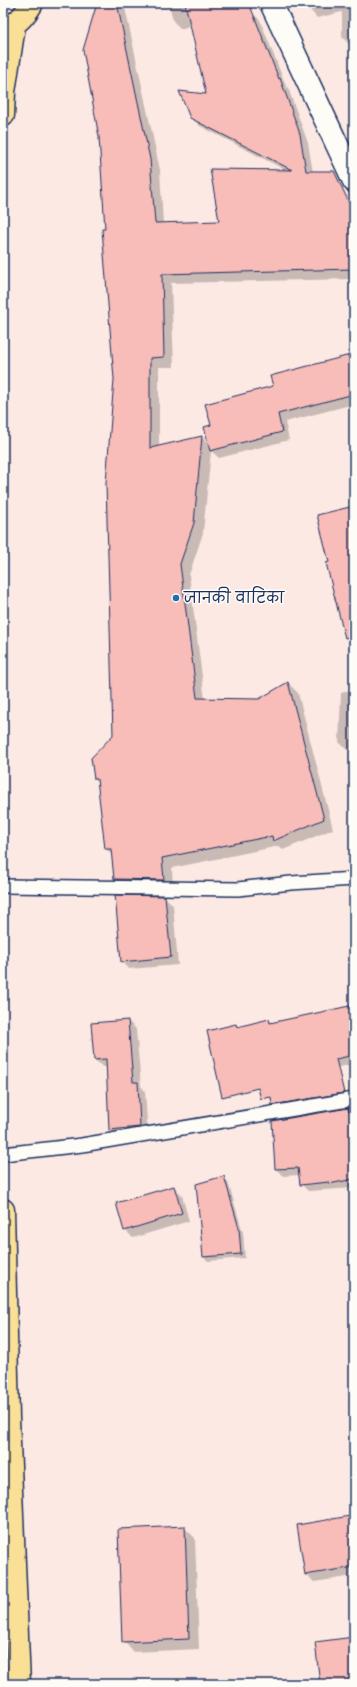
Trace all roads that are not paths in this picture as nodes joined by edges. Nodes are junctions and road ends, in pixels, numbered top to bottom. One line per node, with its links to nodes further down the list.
1 (32, 3): 3 (highway)
2 (271, 3): 5 (street)
3 (8, 29): 4 (highway)
4 (3, 115)
5 (354, 181)
6 (354, 879): 7 (lane)
7 (3, 886)
8 (354, 1099): 9 (lane)
9 (3, 1154)
10 (3, 1210): 11 (highway)
11 (5, 1418): 12 (highway)
12 (19, 1684)

